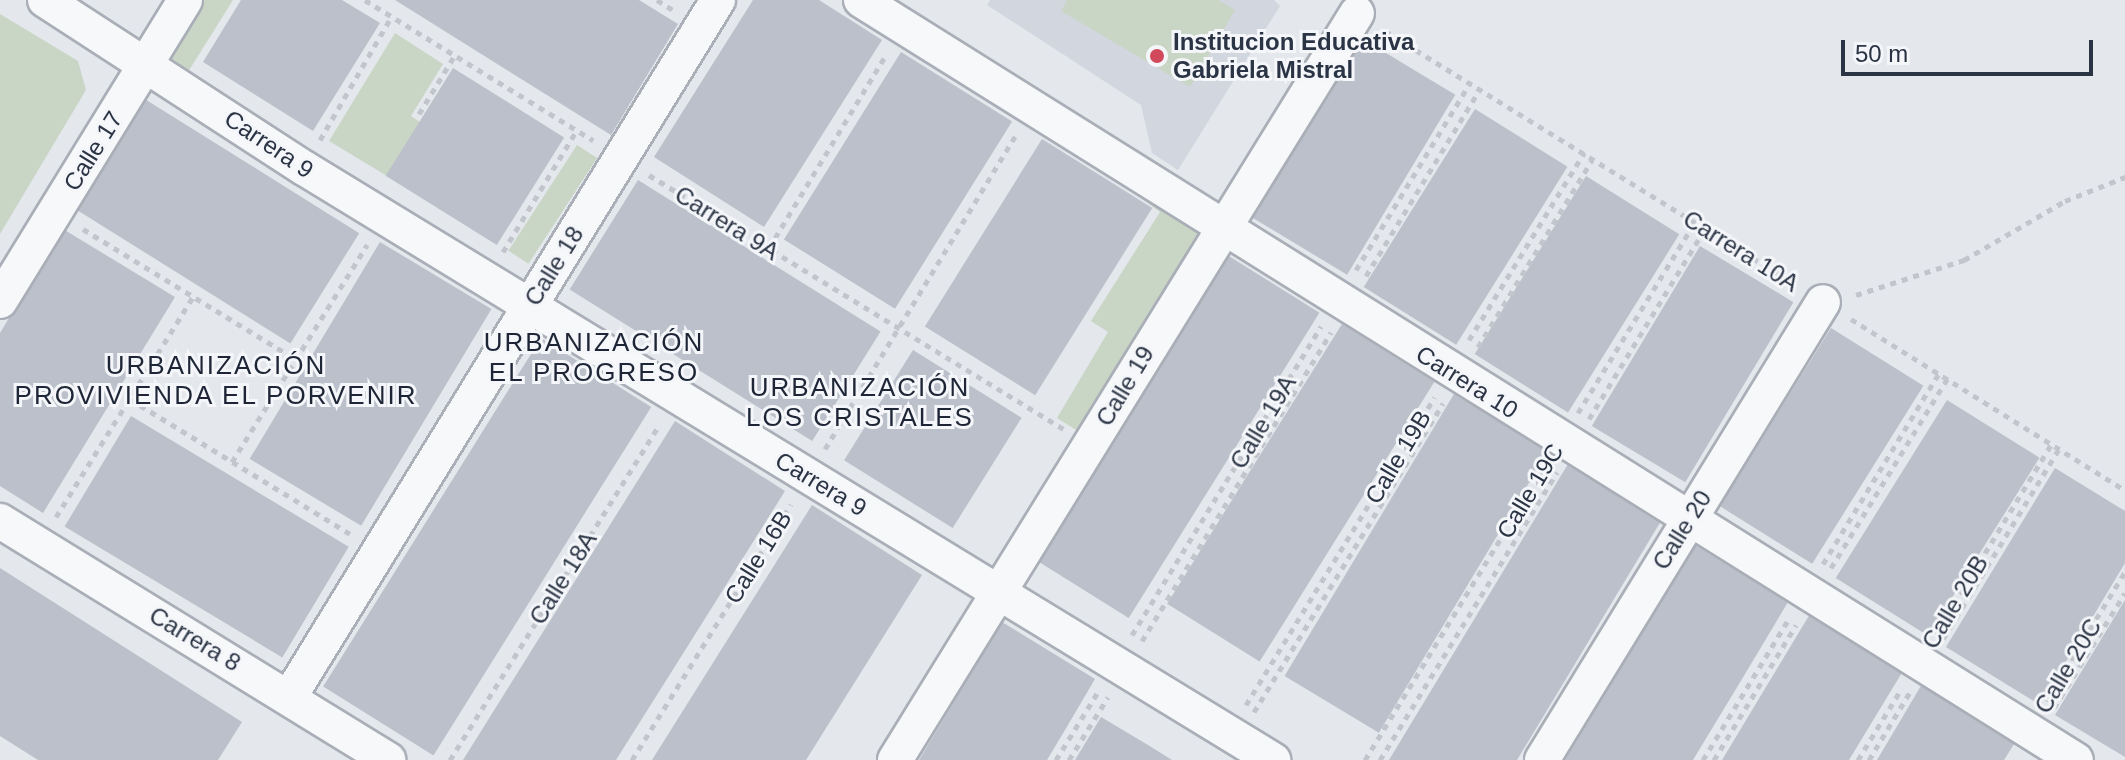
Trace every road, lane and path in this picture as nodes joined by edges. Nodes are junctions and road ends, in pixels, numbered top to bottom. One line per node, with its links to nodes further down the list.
1 (185, 0): 11 (street, Calle 17)
2 (365, 0): 6 (path, Carrera 9A)
3 (718, 0): 18 (street, Calle 18)
4 (861, 0): 9 (street, Carrera 10)
5 (53, 2): 11 (street, Carrera 9)
6 (377, 3): 8 (path, Carrera 9A)
7 (1357, 13): 12 (path, Carrera 10A); 25 (street, Calle 19)
8 (392, 16): 10 (path, Carrera 9A); 20 (path)
9 (903, 26): 14 (street, Carrera 10); 27 (path)
10 (455, 55): 15 (path); 16 (path, Carrera 9A)
11 (148, 63): 20 (street, Carrera 9); 22 (street, Calle 17)
12 (1470, 83): 13 (path, Carrera 10A); 32 (path, Calle 19A)
13 (1480, 89): 17 (path, Carrera 10A); 32 (path, Calle 19A)
14 (1032, 108): 25 (street, Carrera 10); 34 (path, Calle 16B)
15 (419, 114)
16 (577, 130): 18 (path, Carrera 9A); 28 (path)
17 (1584, 153): 19 (path, Carrera 10A); 36 (path, Calle 19B)
18 (621, 158): 27 (path, Carrera 9A); 33 (street, Calle 18)
19 (1592, 160): 24 (path, Carrera 10A); 36 (path, Calle 19B)
20 (304, 168): 23 (street, Carrera 9)
21 (2125, 177): 31 (path)
22 (54, 212): 29 (path); 30 (street, Calle 17)
23 (384, 217): 28 (street, Carrera 9); 35 (path)
24 (1695, 222): 26 (path, Carrera 10A); 39 (path, Calle 19C)
25 (1221, 226): 32 (street, Carrera 10); 40 (street, Calle 19)
26 (1705, 229): 31 (path, Carrera 10A); 39 (path, Calle 19C)
27 (769, 248): 34 (path, Carrera 9A)
28 (486, 280): 33 (street, Carrera 9)
29 (193, 297): 35 (path); 38 (path)
30 (0, 301)
31 (1823, 302): 41 (path, Carrera 10A); 47 (street, Calle 20)
32 (1342, 303): 36 (street, Carrera 10); 54 (path, Calle 19A); 54 (path, Calle 19A)
33 (530, 306): 37 (street, Carrera 9); 49 (street, Calle 18)
34 (899, 328): 40 (path, Carrera 9A); 44 (path, Calle 16B)
35 (295, 359): 43 (path)
36 (1455, 374): 39 (street, Carrera 10); 57 (path, Calle 19B); 57 (path, Calle 19B)
37 (677, 396): 44 (street, Carrera 9); 59 (path, Calle 18A)
38 (130, 399): 43 (path); 48 (path)
39 (1566, 444): 47 (street, Carrera 10); 65 (path, Calle 19C); 66 (path, Calle 19C)
40 (1089, 445): 51 (street, Calle 19)
41 (2051, 445): 42 (path, Carrera 10A); 53 (path, Calle 20B)
42 (2059, 449): 45 (path, Carrera 10A); 53 (path, Calle 20B)
43 (232, 462): 49 (path)
44 (809, 476): 51 (street, Carrera 9); 60 (path, Calle 16B)
45 (2125, 490)
46 (0, 521): 48 (street, Carrera 8)
47 (1687, 521): 53 (street, Carrera 10); 67 (street, Calle 20)
48 (39, 545): 55 (street, Carrera 8)
49 (379, 552): 55 (street, Calle 18)
50 (2125, 572): 56 (path, Calle 20C)
51 (999, 593): 54 (street, Carrera 9); 61 (street, Calle 19)
52 (2125, 593): 56 (path, Calle 20C)
53 (1922, 665): 56 (street, Carrera 10); 68 (path, Calle 20B); 69 (path, Calle 20B)
54 (1120, 666): 57 (street, Carrera 9); 62 (path, Calle 19A); 63 (path, Calle 19A)
55 (290, 696): 58 (street, Carrera 8)
56 (2033, 733): 70 (street, Carrera 10)
57 (1233, 735): 64 (street, Carrera 9)
58 (388, 760)
59 (450, 760)
60 (632, 760)
61 (895, 760)
62 (1056, 760)
63 (1069, 760)
64 (1273, 760)
65 (1365, 760)
66 (1380, 760)
67 (1542, 760)
68 (1858, 760)
69 (1869, 760)
70 (2076, 760)

